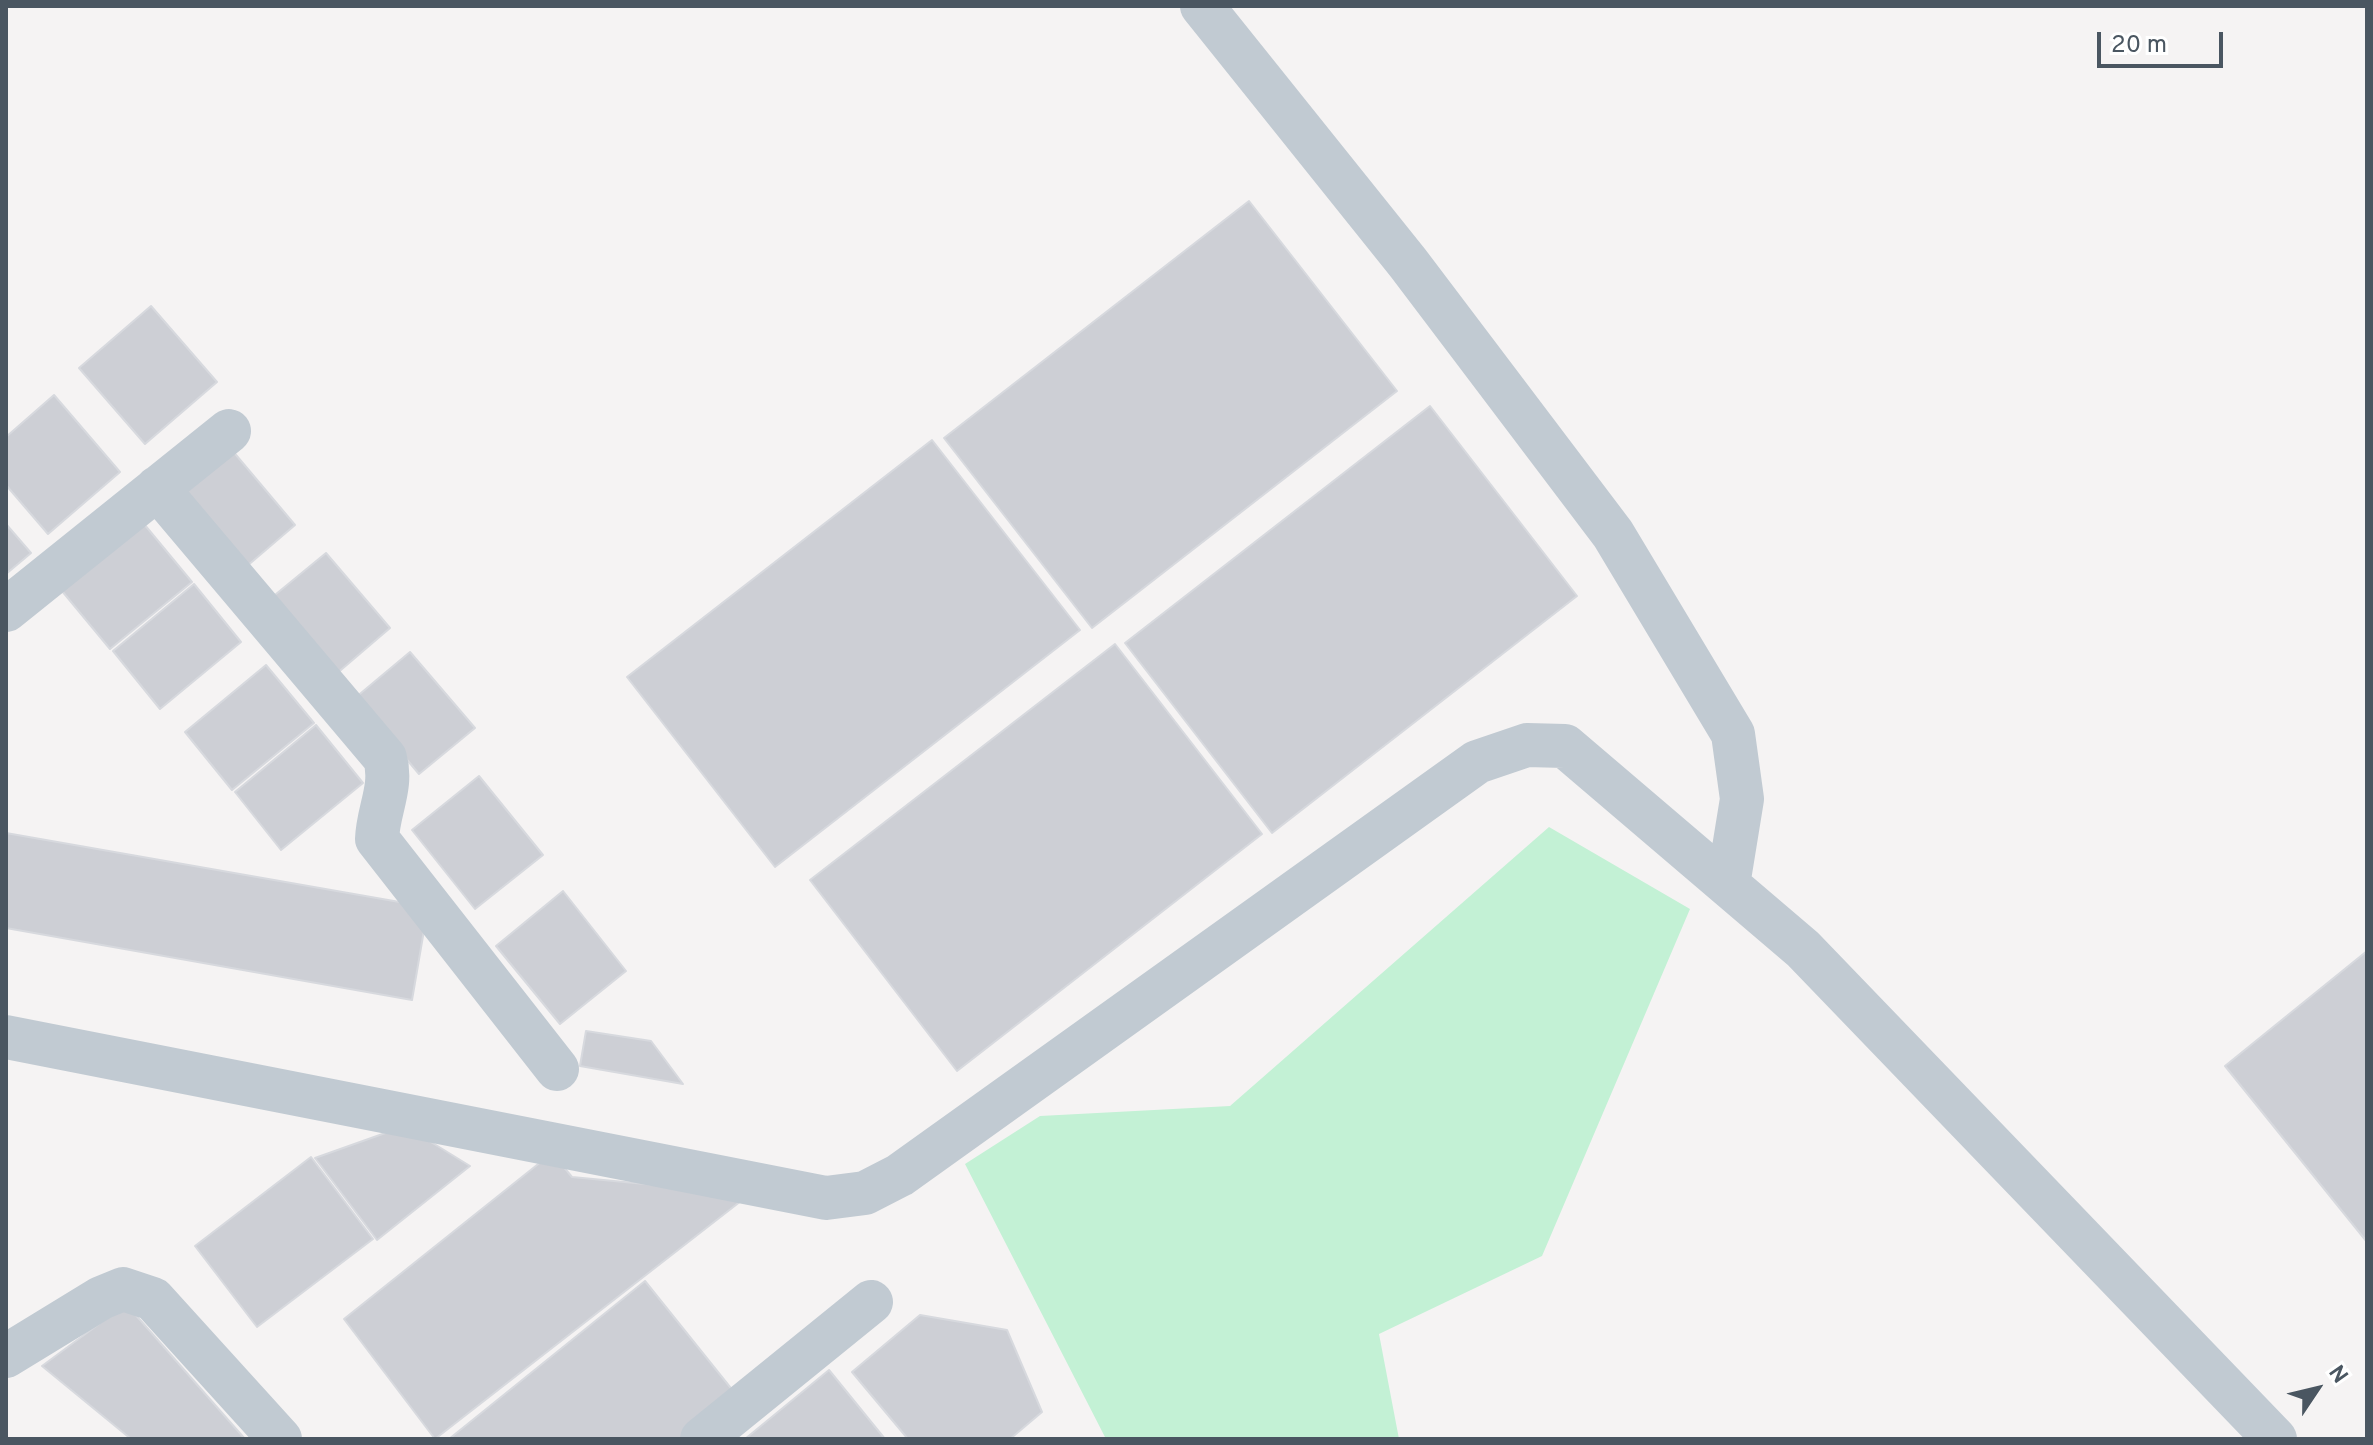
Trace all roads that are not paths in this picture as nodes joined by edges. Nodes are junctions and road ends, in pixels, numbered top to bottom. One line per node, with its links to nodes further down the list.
1 (1202, 6): 5 (street)
2 (229, 431): 3 (street)
3 (157, 488): 4 (street); 7 (street)
4 (6, 610)
5 (1728, 885): 6 (street); 12 (street)
6 (6, 1037)
7 (557, 1069)
8 (871, 1302): 11 (street)
9 (6, 1356): 10 (street)
10 (280, 1439)
11 (702, 1439)
12 (2275, 1439)

